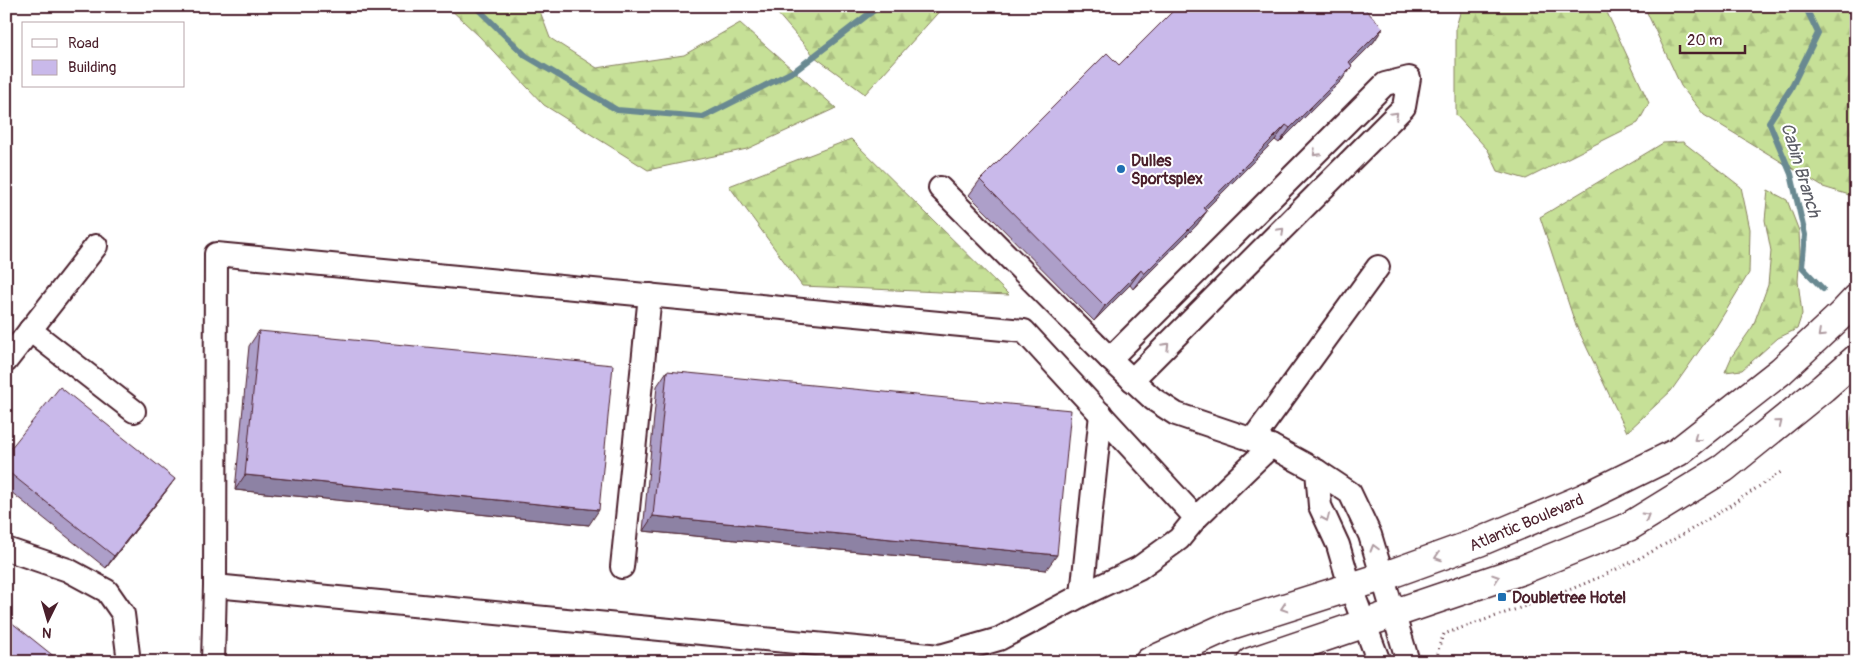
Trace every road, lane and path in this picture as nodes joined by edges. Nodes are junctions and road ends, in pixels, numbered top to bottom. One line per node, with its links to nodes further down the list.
1 (940, 188): 7 (lane)
2 (96, 246): 6 (lane)
3 (1378, 267): 13 (lane)
4 (650, 295): 12 (lane); 18 (lane); 20 (lane)
5 (1856, 300): 19 (main road, Atlantic Boulevard, one-way to 19)
6 (30, 330): 9 (lane); 11 (lane)
7 (1110, 359): 10 (lane); 10 (lane, one-way to 7)
8 (1856, 359): 23 (main road, one-way to 8)
9 (6, 361)
10 (1132, 380): 13 (lane)
11 (134, 411)
12 (1101, 414): 16 (lane); 22 (lane)
13 (1262, 442): 14 (lane); 16 (lane)
14 (1317, 471): 19 (lane, one-way to 14); 21 (lane, one-way to 21)
15 (1781, 472): 32 (path)
16 (1196, 518): 22 (lane)
17 (6, 549): 26 (lane)
18 (622, 567)
19 (1382, 577): 21 (main road, Atlantic Boulevard); 23 (lane)
20 (215, 586): 25 (lane); 27 (lane)
21 (1350, 586): 24 (lane); 28 (main road, Atlantic Boulevard, one-way to 28)
22 (1082, 595): 25 (lane)
23 (1394, 613): 24 (main road); 31 (lane)
24 (1364, 623): 29 (main road); 30 (lane)
25 (938, 659)
26 (129, 662)
27 (213, 662)
28 (1149, 662)
29 (1252, 662)
30 (1378, 662)
31 (1408, 662)
32 (1434, 662)

